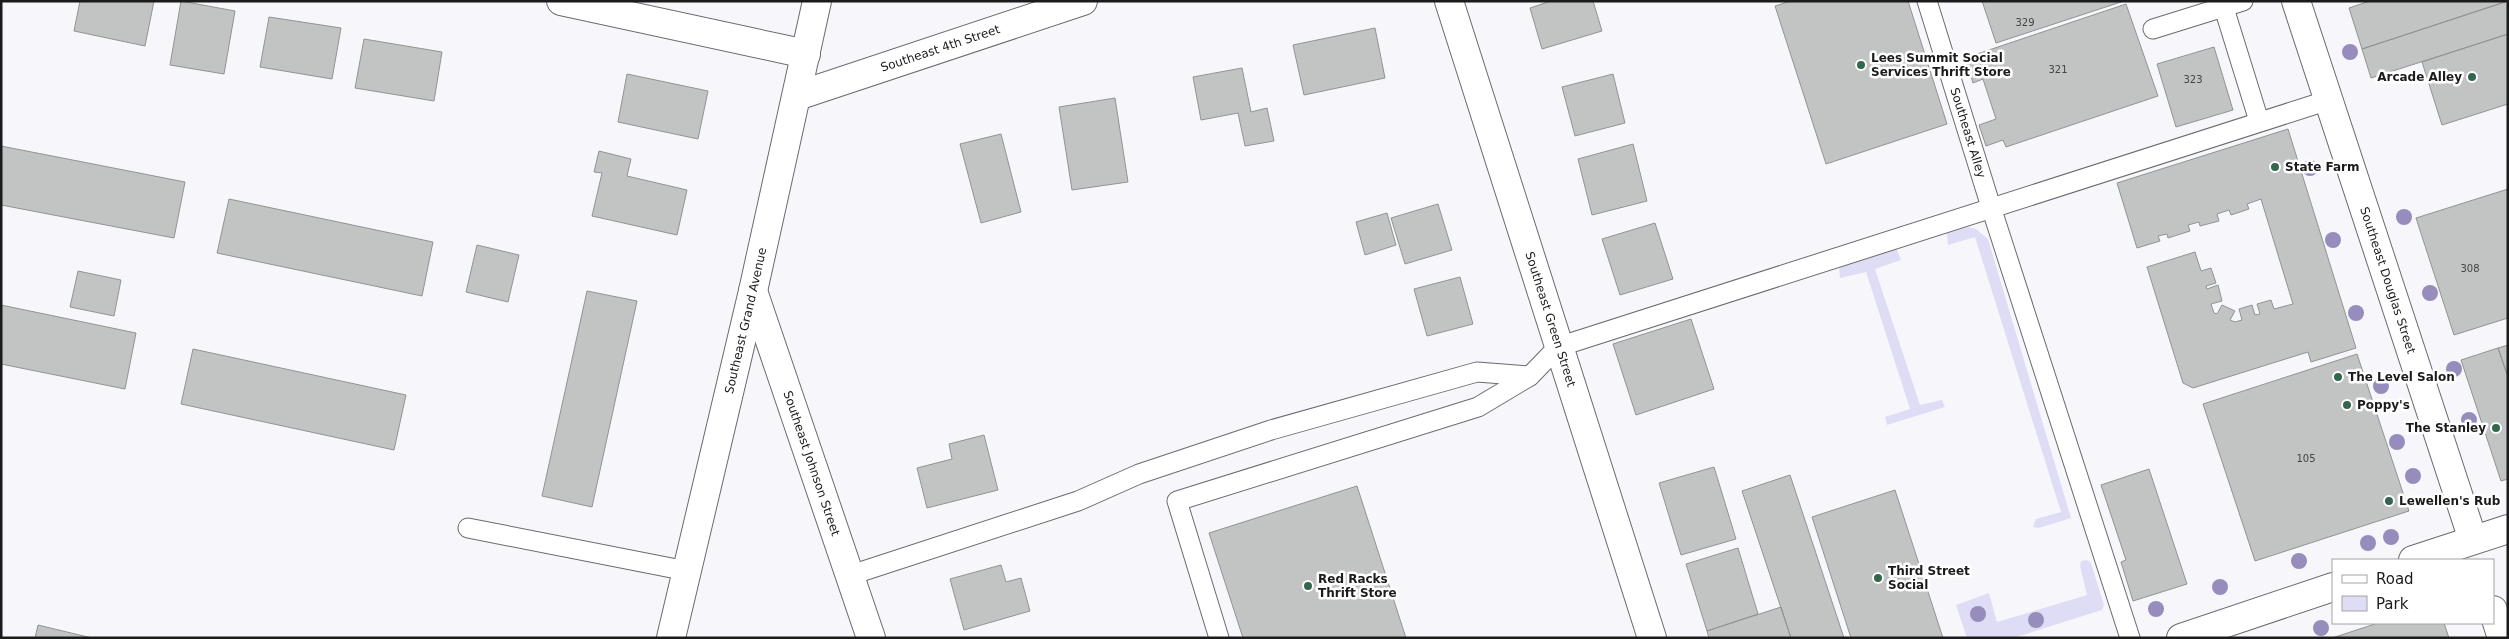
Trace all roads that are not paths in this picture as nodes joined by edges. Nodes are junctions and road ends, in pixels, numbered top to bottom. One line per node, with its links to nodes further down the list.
1 (561, 1): 10 (street)
2 (817, 1): 10 (street, Southeast Grand Avenue)
3 (1083, 1): 11 (street, Southeast 4th Street)
4 (1449, 1): 16 (street, Southeast Green Street)
5 (1927, 1): 14 (lane, Southeast Alley)
6 (2243, 1): 8 (lane)
7 (2296, 1): 12 (street, Southeast Douglas Street)
8 (2224, 8): 9 (lane); 13 (lane)
9 (2153, 29)
10 (806, 54): 11 (street, Southeast Grand Avenue)
11 (797, 96): 15 (street, Southeast Grand Avenue)
12 (2329, 100): 13 (lane); 20 (street, Southeast Douglas Street)
13 (2259, 121): 14 (lane)
14 (1991, 207): 16 (lane); 30 (lane, Southeast Alley)
15 (753, 290): 22 (street, Southeast Grand Avenue); 23 (street, Southeast Johnson Street)
16 (1558, 347): 17 (lane); 29 (street, Southeast Green Street)
17 (1530, 376): 23 (lane); 28 (lane)
18 (468, 528): 22 (lane)
19 (2508, 529): 20 (street)
20 (2476, 550): 21 (street)
21 (2420, 559)
22 (687, 570): 26 (street, Southeast Grand Avenue)
23 (851, 576): 27 (street, Southeast Johnson Street)
24 (2332, 587): 31 (street)
25 (2494, 613): 32 (street)
26 (671, 638)
27 (871, 638)
28 (1218, 638)
29 (1652, 638)
30 (2130, 638)
31 (2181, 638)
32 (2502, 638)

